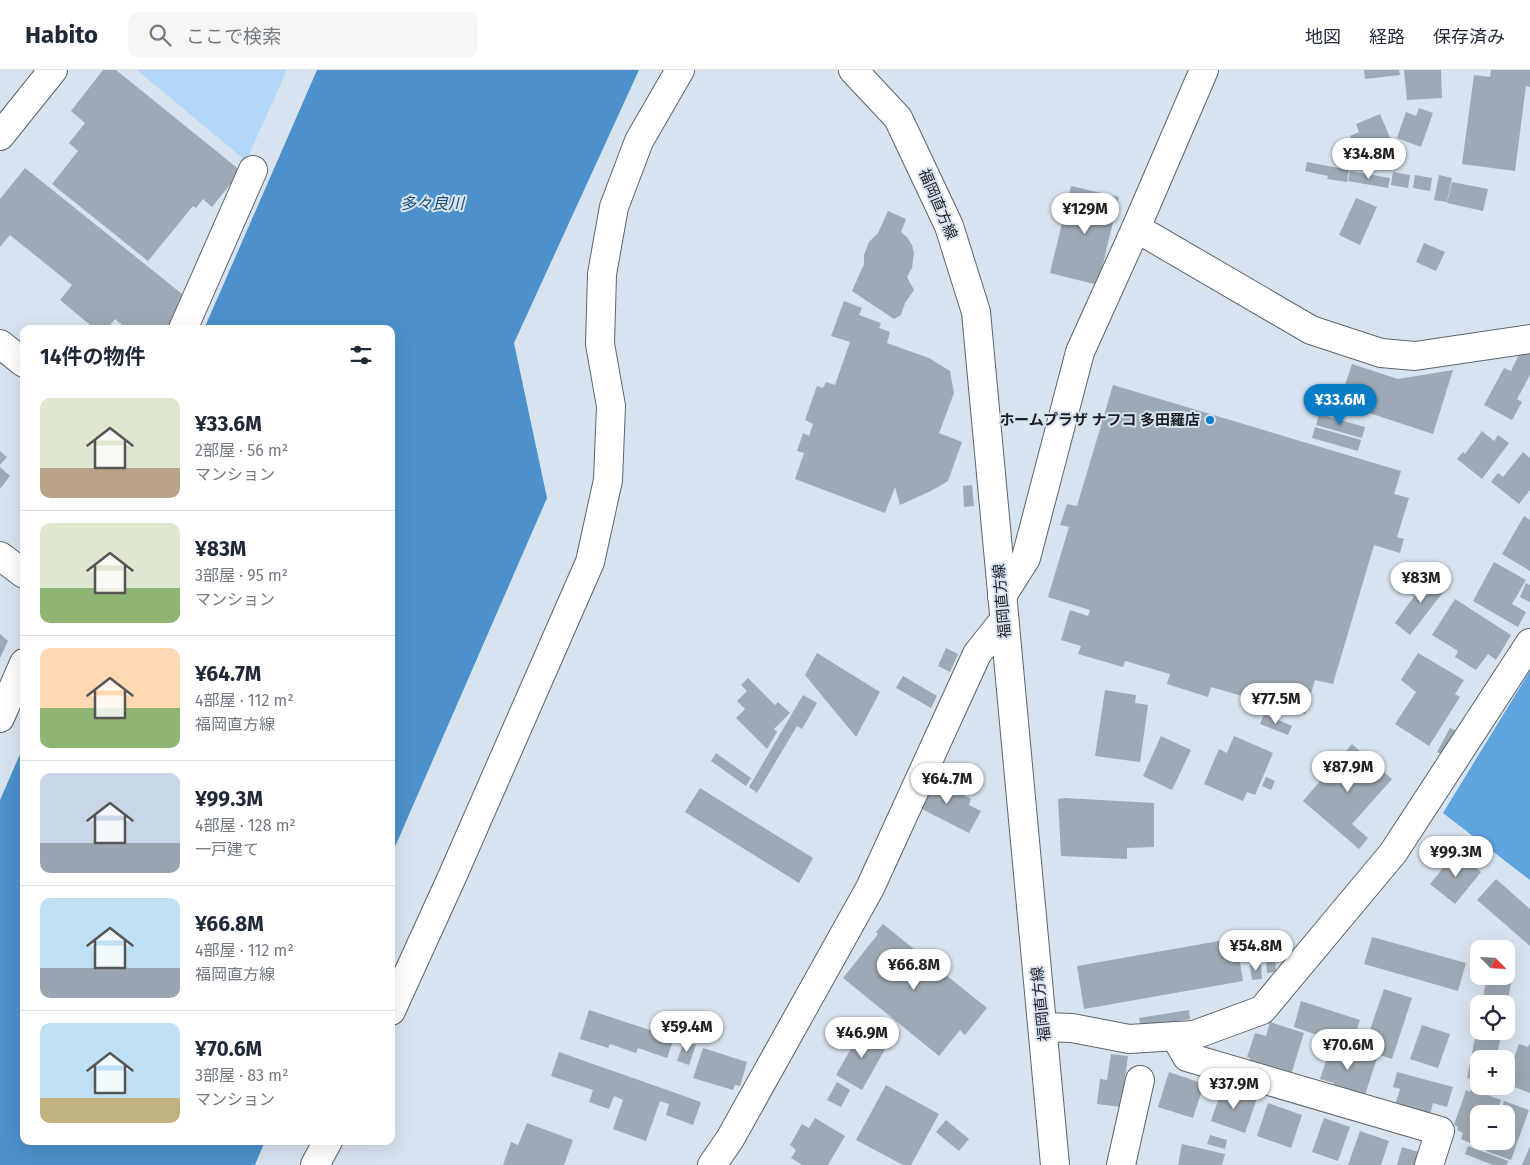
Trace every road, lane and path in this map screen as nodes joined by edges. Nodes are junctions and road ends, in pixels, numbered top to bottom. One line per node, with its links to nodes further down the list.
1 (36, 70): 6 (main road); 7 (main road)
2 (53, 70): 8 (main road)
3 (680, 70): 21 (main road)
4 (853, 70): 17 (main road, 福岡直方線)
5 (1204, 70): 10 (main road)
6 (0, 112)
7 (0, 125)
8 (0, 136)
9 (253, 170): 11 (main road)
10 (1136, 228): 12 (main road); 17 (main road)
11 (185, 325)
12 (1530, 340)
13 (0, 344): 14 (main road)
14 (20, 360)
15 (0, 556): 16 (main road)
16 (20, 571)
17 (1003, 608): 22 (main road, 福岡直方線); 27 (main road)
18 (1530, 643): 23 (main road)
19 (20, 672): 20 (main road)
20 (0, 718)
21 (395, 1002)
22 (1044, 1028): 23 (main road); 28 (main road, 福岡直方線)
23 (1175, 1036): 30 (main road)
24 (1140, 1080): 29 (main road)
25 (326, 1145): 26 (main road)
26 (315, 1165)
27 (712, 1165)
28 (1055, 1165)
29 (1121, 1165)
30 (1429, 1165)

